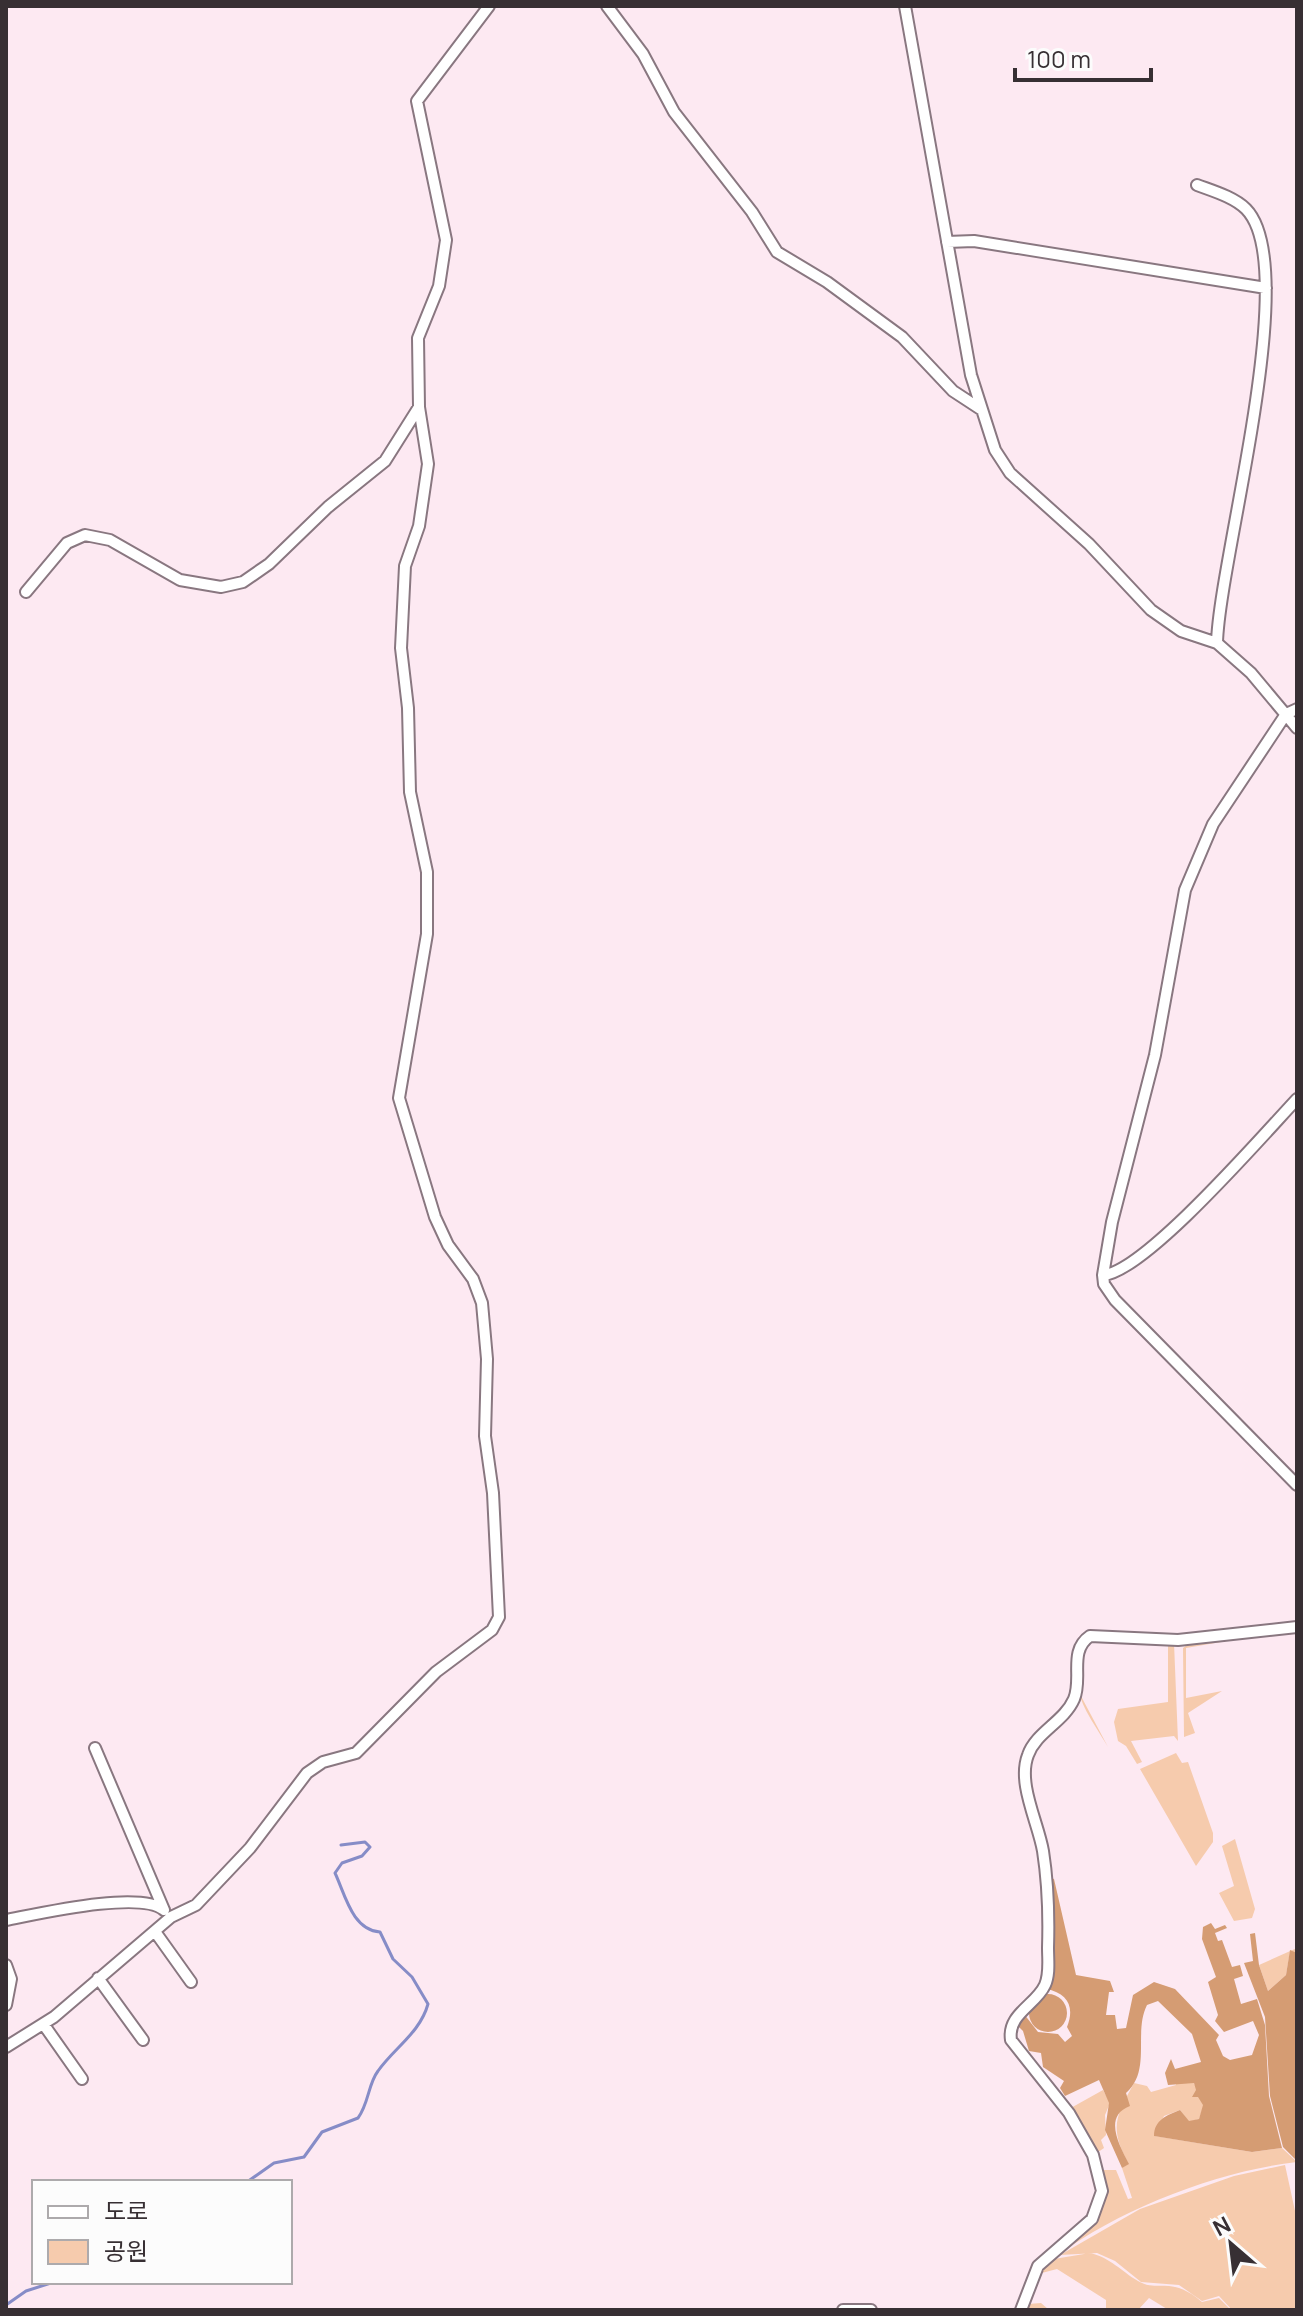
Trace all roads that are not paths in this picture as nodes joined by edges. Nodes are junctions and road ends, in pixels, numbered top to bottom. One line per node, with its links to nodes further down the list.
1 (489, 6): 7 (street)
2 (607, 6): 8 (street)
3 (905, 6): 5 (street)
4 (1197, 185): 6 (street)
5 (947, 242): 6 (street); 8 (street)
6 (1266, 288): 10 (street)
7 (419, 407): 9 (street); 19 (street)
8 (982, 410): 10 (street)
9 (26, 592)
10 (1217, 643): 12 (street)
11 (1297, 709): 12 (street)
12 (1286, 714): 13 (street); 15 (street)
13 (1297, 728)
14 (1297, 1099): 15 (street)
15 (1103, 1275): 16 (street)
16 (1297, 1485)
17 (1297, 1627): 32 (street)
18 (95, 1748): 19 (street)
19 (168, 1913): 20 (street); 21 (street)
20 (6, 1920)
21 (156, 1933): 23 (street); 24 (street)
22 (6, 1965): 25 (street)
23 (98, 1978): 26 (street); 27 (street)
24 (191, 1982)
25 (6, 2005)
26 (44, 2025): 28 (street); 29 (street)
27 (143, 2040)
28 (6, 2047)
29 (82, 2079)
30 (843, 2310): 31 (street)
31 (871, 2310)
32 (1021, 2310)

